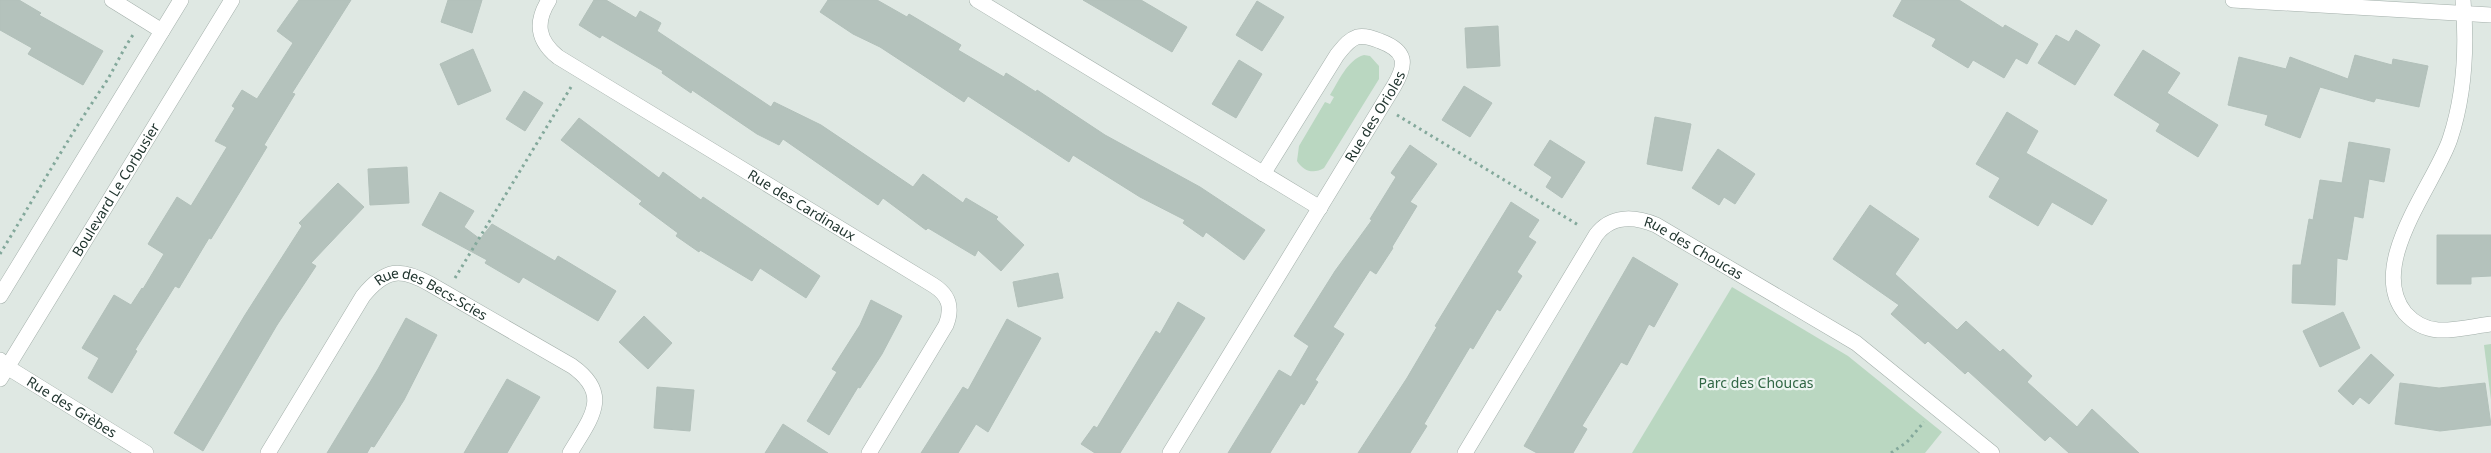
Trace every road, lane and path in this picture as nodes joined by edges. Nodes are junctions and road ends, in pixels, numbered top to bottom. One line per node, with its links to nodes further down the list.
1 (112, 0): 9 (street)
2 (181, 0): 9 (street)
3 (232, 0): 23 (street, Boulevard Le Corbusier)
4 (549, 0): 28 (street, Rue des Cardinaux)
5 (977, 0): 13 (street)
6 (2233, 0): 7 (street)
7 (2463, 7): 8 (street); 22 (street)
8 (2491, 15)
9 (162, 31): 21 (street)
10 (129, 41): 17 (path)
11 (572, 84): 20 (path)
12 (1397, 114): 15 (path)
13 (1263, 174): 14 (street); 14 (street, Rue des Orioles)
14 (1320, 208): 29 (street, Rue des Orioles)
15 (1581, 226)
16 (0, 240): 17 (path)
17 (6, 244): 18 (path); 19 (path)
18 (13, 248)
19 (0, 254)
20 (454, 279)
21 (0, 296)
22 (2491, 324)
23 (2, 369): 25 (street, Rue des Grèbes)
24 (1926, 419): 31 (path)
25 (146, 453)
26 (268, 453): 27 (street, Rue des Becs-Scies)
27 (570, 453)
28 (870, 453)
29 (1170, 453)
30 (1465, 453): 32 (street, Rue des Choucas)
31 (1891, 453)
32 (1992, 453)

